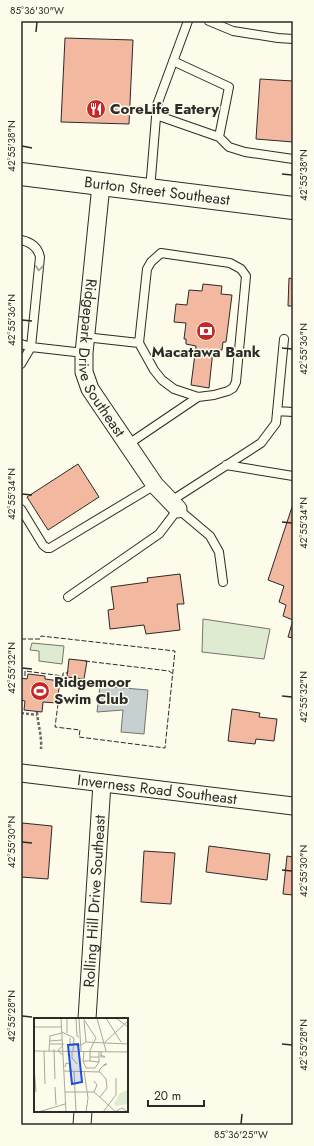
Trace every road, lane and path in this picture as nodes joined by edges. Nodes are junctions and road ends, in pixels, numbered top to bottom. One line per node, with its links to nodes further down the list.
1 (188, 21): 4 (lane)
2 (209, 21): 3 (lane)
3 (293, 39)
4 (173, 61): 5 (lane); 6 (lane)
5 (156, 115): 6 (lane); 10 (lane)
6 (219, 136): 7 (lane)
7 (293, 159)
8 (21, 174): 9 (main road, Burton Street Southeast)
9 (101, 185): 10 (main road, Burton Street Southeast); 16 (street, Ridgepark Drive Southeast)
10 (150, 191): 11 (main road, Burton Street Southeast)
11 (293, 208)
12 (21, 240): 17 (lane, one-way to 17)
13 (284, 339): 20 (lane)
14 (139, 343): 16 (lane); 19 (lane); 19 (lane)
15 (21, 344): 17 (lane)
16 (84, 345): 17 (lane); 22 (street, Ridgepark Drive Southeast)
17 (31, 347): 18 (lane)
18 (21, 364)
19 (198, 396): 22 (lane)
20 (277, 411): 21 (lane); 23 (lane)
21 (293, 412)
22 (127, 445): 25 (street, Ridgepark Drive Southeast)
23 (226, 466): 24 (lane); 26 (lane)
24 (293, 476)
25 (155, 485): 26 (street, Ridgepark Drive Southeast); 27 (lane)
26 (174, 505): 28 (lane); 29 (lane)
27 (21, 509)
28 (223, 582)
29 (68, 597)
30 (21, 713): 31 (path)
31 (41, 749)
32 (21, 773): 33 (street, Inverness Road Southeast)
33 (102, 782): 34 (street, Inverness Road Southeast); 35 (street, Rolling Hill Drive Southeast)
34 (293, 806)
35 (87, 1018)
36 (83, 1112): 37 (street)
37 (82, 1125)

